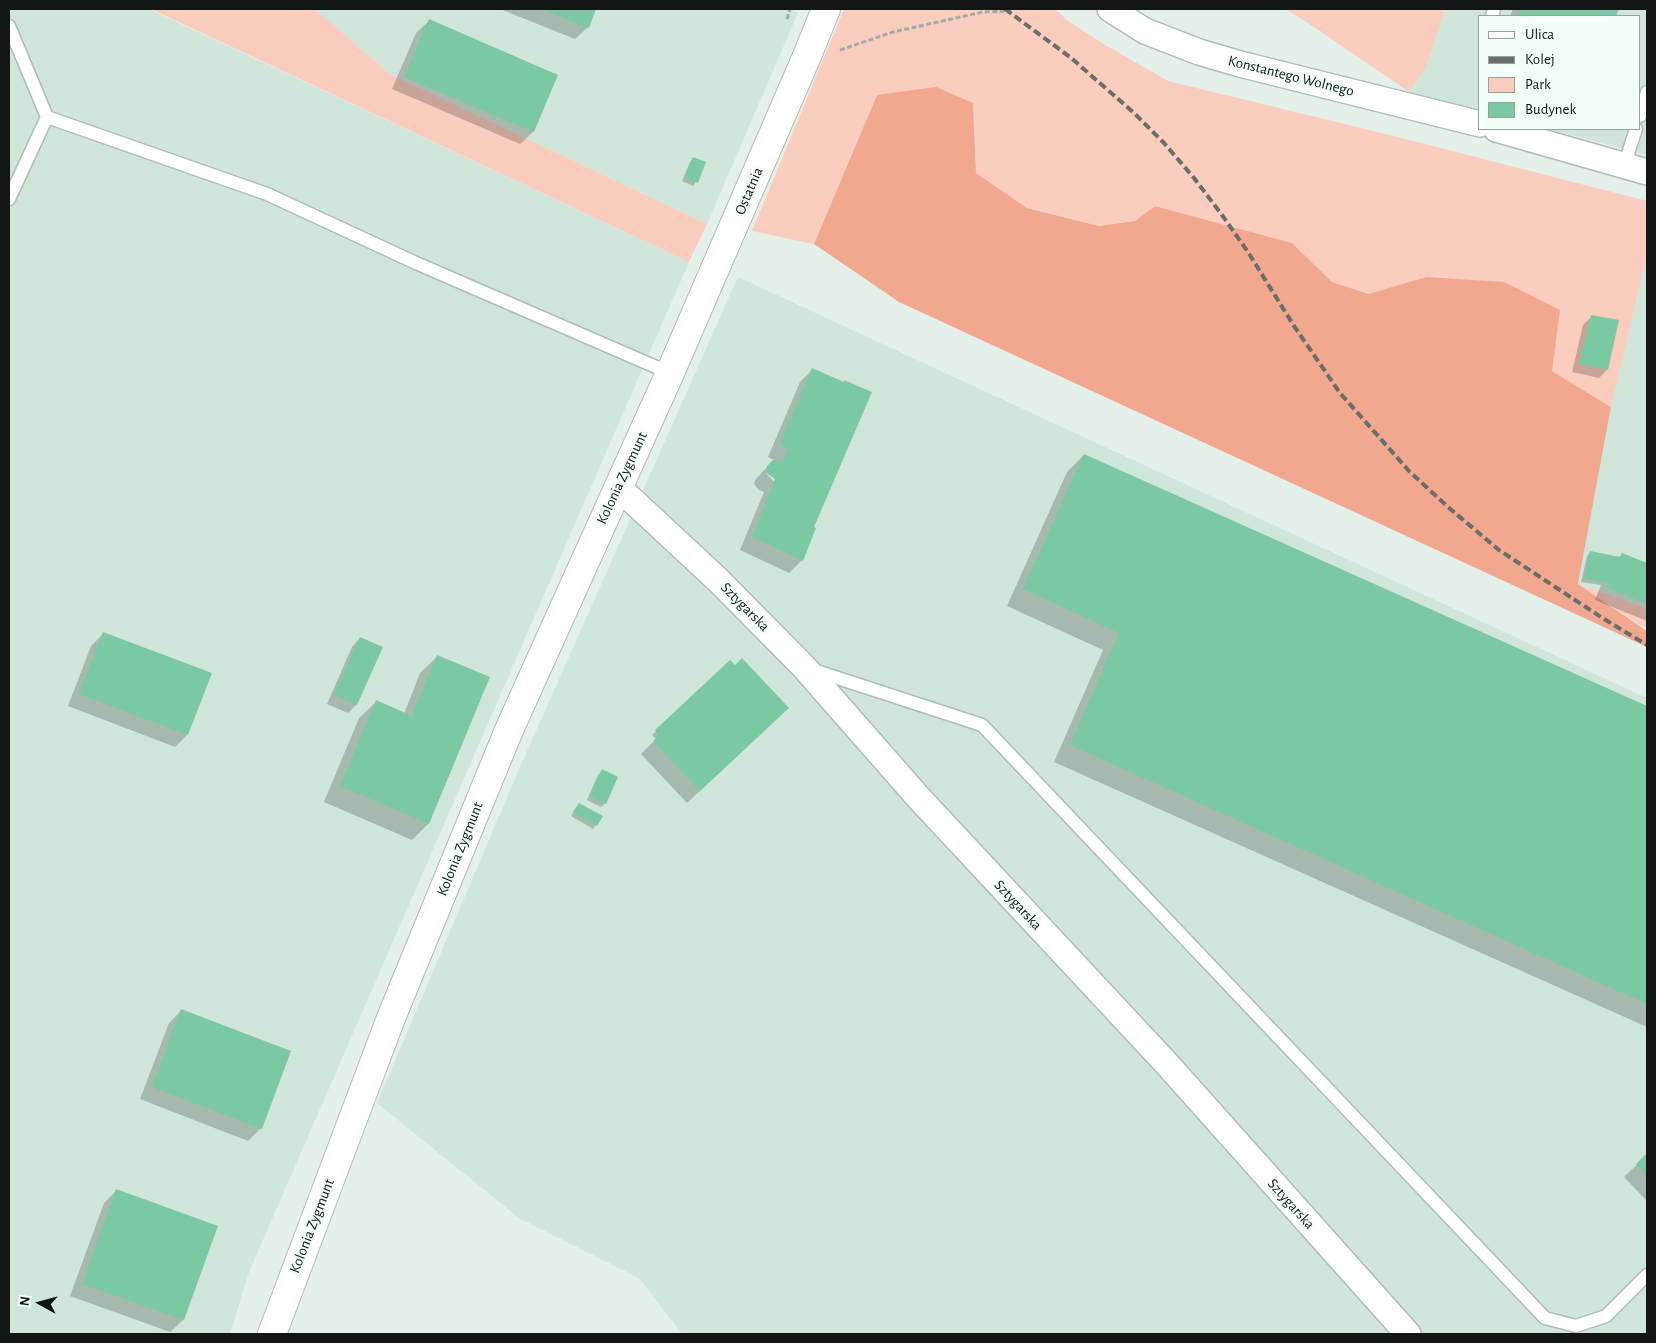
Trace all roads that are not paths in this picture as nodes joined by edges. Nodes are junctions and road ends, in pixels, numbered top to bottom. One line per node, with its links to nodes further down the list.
1 (826, 9): 12 (street, Ostatnia)
2 (1110, 9): 7 (street, Konstantego Wolnego)
3 (9, 26): 6 (lane)
4 (1647, 92): 5 (lane)
5 (1641, 113)
6 (47, 117): 11 (lane); 12 (lane)
7 (1478, 124)
8 (1500, 130): 10 (street)
9 (1636, 130): 10 (lane)
10 (1636, 169)
11 (9, 199)
12 (670, 373): 13 (street, Kolonia Zygmunt)
13 (618, 487): 14 (street, Sztygarska); 16 (street, Kolonia Zygmunt)
14 (804, 666): 15 (lane); 17 (street, Sztygarska)
15 (1647, 1275)
16 (272, 1334)
17 (1408, 1334)

